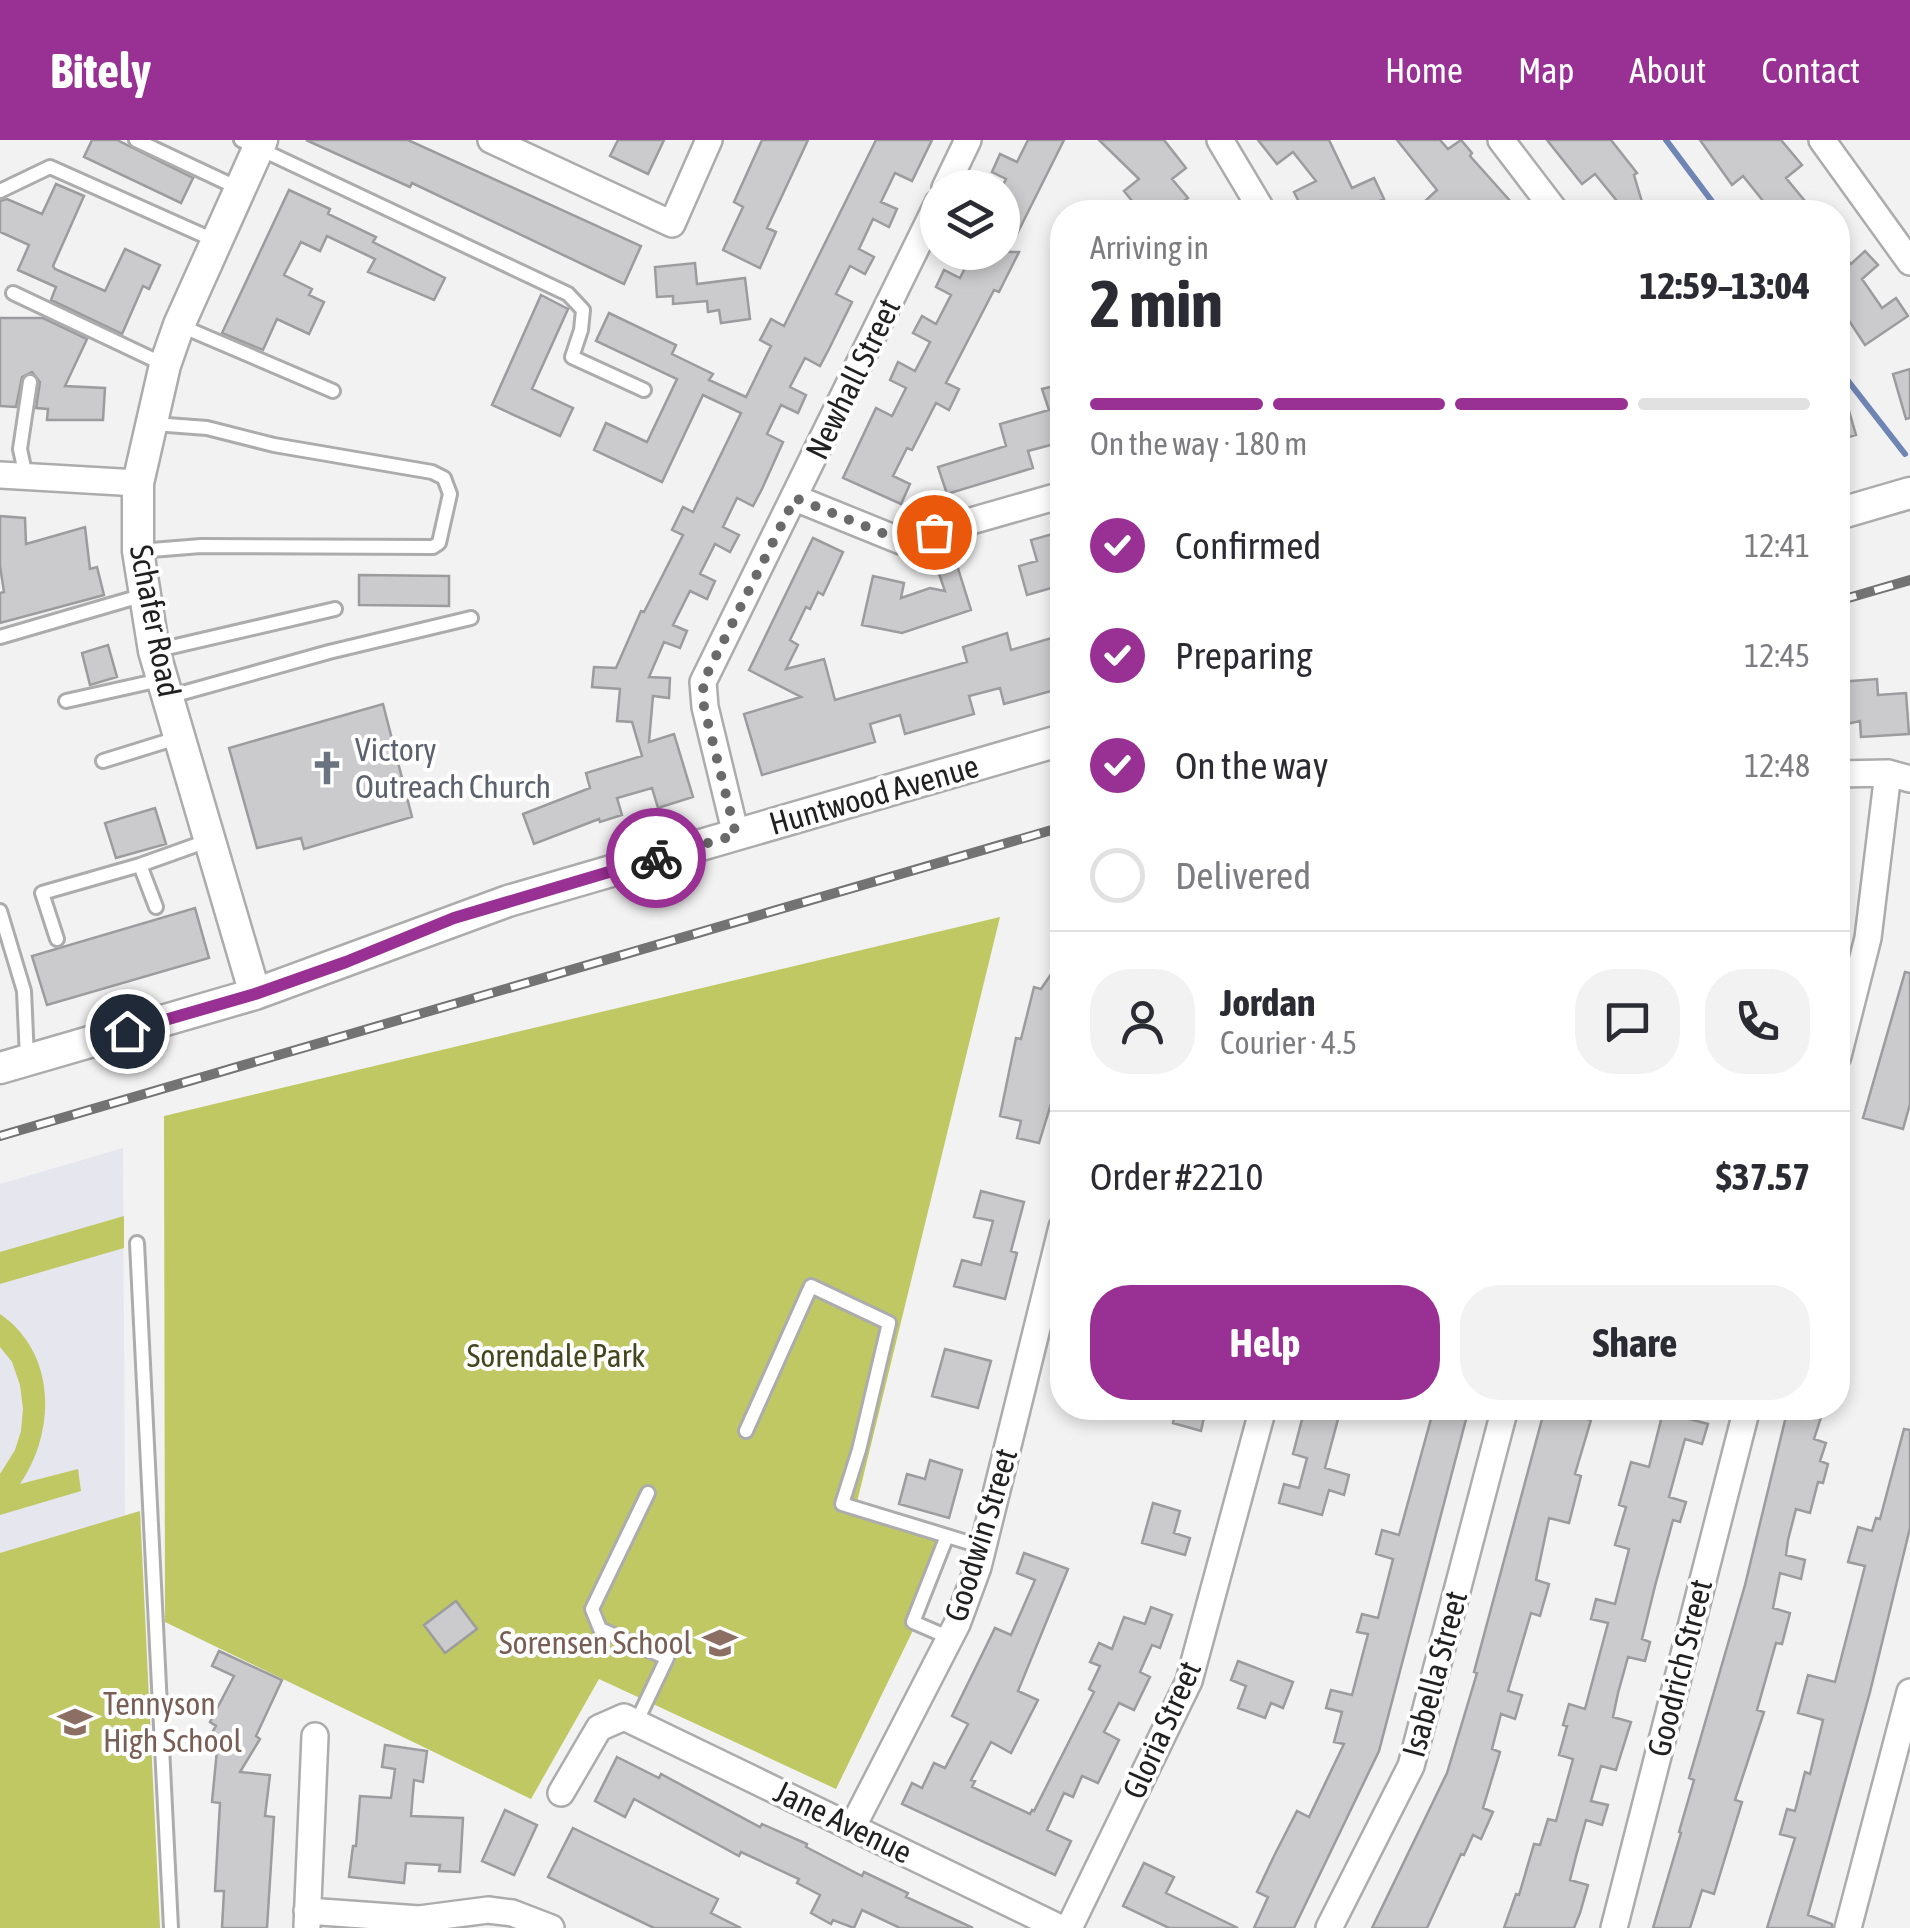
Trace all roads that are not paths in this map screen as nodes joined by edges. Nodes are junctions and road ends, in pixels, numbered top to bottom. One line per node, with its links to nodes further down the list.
1 (136, 140): 10 (lane)
2 (490, 140): 3 (street)
3 (709, 140)
4 (968, 140): 9 (street)
5 (1220, 140): 12 (street)
6 (1501, 140): 13 (street)
7 (1822, 140): 16 (street)
8 (254, 143): 10 (street, Schafer Road); 21 (lane)
9 (954, 170)
10 (240, 189): 15 (street, Schafer Road)
11 (0, 191): 15 (lane)
12 (1257, 200)
13 (1547, 200)
14 (920, 240): 27 (street, Newhall Street)
15 (216, 241): 18 (street, Schafer Road)
16 (1910, 262)
17 (13, 293): 19 (lane)
18 (179, 325): 19 (street, Schafer Road); 22 (lane)
19 (165, 365): 23 (street, Schafer Road)
20 (30, 382): 24 (lane)
21 (644, 390)
22 (333, 391)
23 (152, 424): 25 (street, Schafer Road); 30 (lane)
24 (13, 476): 25 (street)
25 (138, 483): 30 (street, Schafer Road)
26 (1910, 493): 29 (street)
27 (795, 498): 28 (street); 42 (street, Newhall Street)
28 (1050, 498)
29 (1850, 510)
30 (138, 552): 31 (street, Schafer Road)
31 (144, 596): 34 (lane); 35 (street, Schafer Road)
32 (335, 609): 35 (lane)
33 (470, 618): 35 (lane)
34 (0, 637)
35 (162, 676): 36 (lane); 37 (street, Schafer Road)
36 (66, 701)
37 (179, 736): 39 (lane); 43 (street, Schafer Road)
38 (1050, 743): 42 (street, Huntwood Avenue)
39 (104, 760)
40 (1850, 774): 41 (street)
41 (1899, 776): 50 (street)
42 (736, 835): 49 (street, Huntwood Avenue)
43 (210, 840): 44 (lane); 49 (street, Schafer Road)
44 (140, 865): 45 (lane); 47 (lane)
45 (156, 907)
46 (0, 911): 48 (lane)
47 (57, 939)
48 (5, 947): 51 (lane)
49 (255, 994): 51 (street, Huntwood Avenue)
50 (1850, 1009)
51 (14, 1064)
52 (137, 1243): 68 (lane)
53 (1050, 1276): 60 (street, Goodwin Street)
54 (1260, 1420): 71 (street, Gloria Street)
55 (1502, 1420): 72 (street, Isabella Street)
56 (1744, 1420): 73 (street, Goodrich Street)
57 (746, 1431): 59 (lane)
58 (648, 1493): 63 (lane)
59 (947, 1536): 60 (lane); 61 (lane)
60 (983, 1547): 61 (street, Goodwin Street)
61 (950, 1638): 66 (street, Goodwin Street)
62 (1910, 1692): 74 (street)
63 (630, 1720): 65 (street); 66 (street, Jane Avenue)
64 (315, 1736): 67 (street)
65 (561, 1793)
66 (853, 1826): 70 (street, Jane Avenue)
67 (307, 1920): 69 (street)
68 (171, 1928)
69 (552, 1928)
70 (1060, 1928)
71 (1069, 1928)
72 (1329, 1928)
73 (1614, 1928)
74 (1848, 1928)

